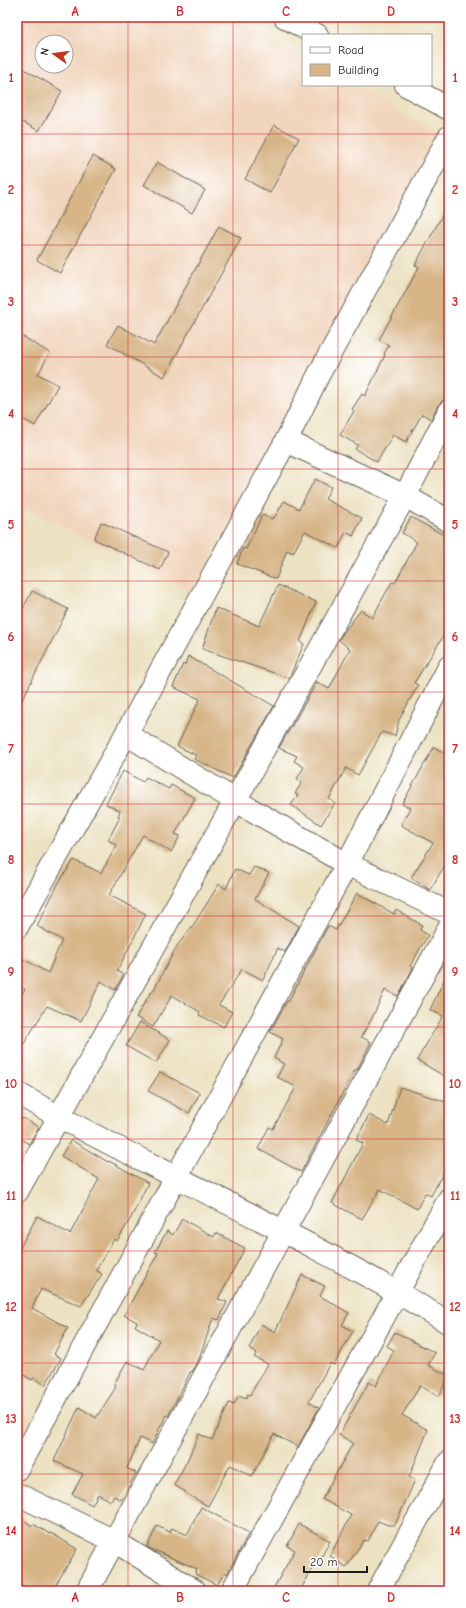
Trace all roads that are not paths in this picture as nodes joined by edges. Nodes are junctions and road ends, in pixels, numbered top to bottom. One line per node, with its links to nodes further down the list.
1 (285, 17): 2 (street)
2 (315, 34)
3 (408, 86): 4 (street)
4 (449, 109)
5 (449, 137): 7 (street)
6 (449, 412): 8 (street)
7 (286, 441): 8 (street); 11 (street)
8 (405, 496): 9 (street); 12 (street)
9 (449, 521)
10 (449, 667): 13 (street)
11 (126, 734): 12 (street); 15 (street)
12 (236, 801): 13 (street); 18 (street)
13 (347, 864): 14 (street); 19 (street)
14 (449, 913)
15 (17, 927)
16 (449, 928): 22 (street)
17 (17, 1094): 18 (street)
18 (58, 1117): 19 (street); 20 (street)
19 (177, 1177): 22 (street); 26 (street)
20 (17, 1192)
21 (449, 1199): 23 (street)
22 (284, 1231): 23 (street); 28 (street)
23 (398, 1292): 24 (street); 31 (street)
24 (449, 1323)
25 (449, 1462): 32 (street)
26 (17, 1469)
27 (17, 1494): 28 (street)
28 (114, 1541): 29 (street); 30 (street)
29 (87, 1591)
30 (195, 1591)
31 (232, 1591)
32 (378, 1591)

